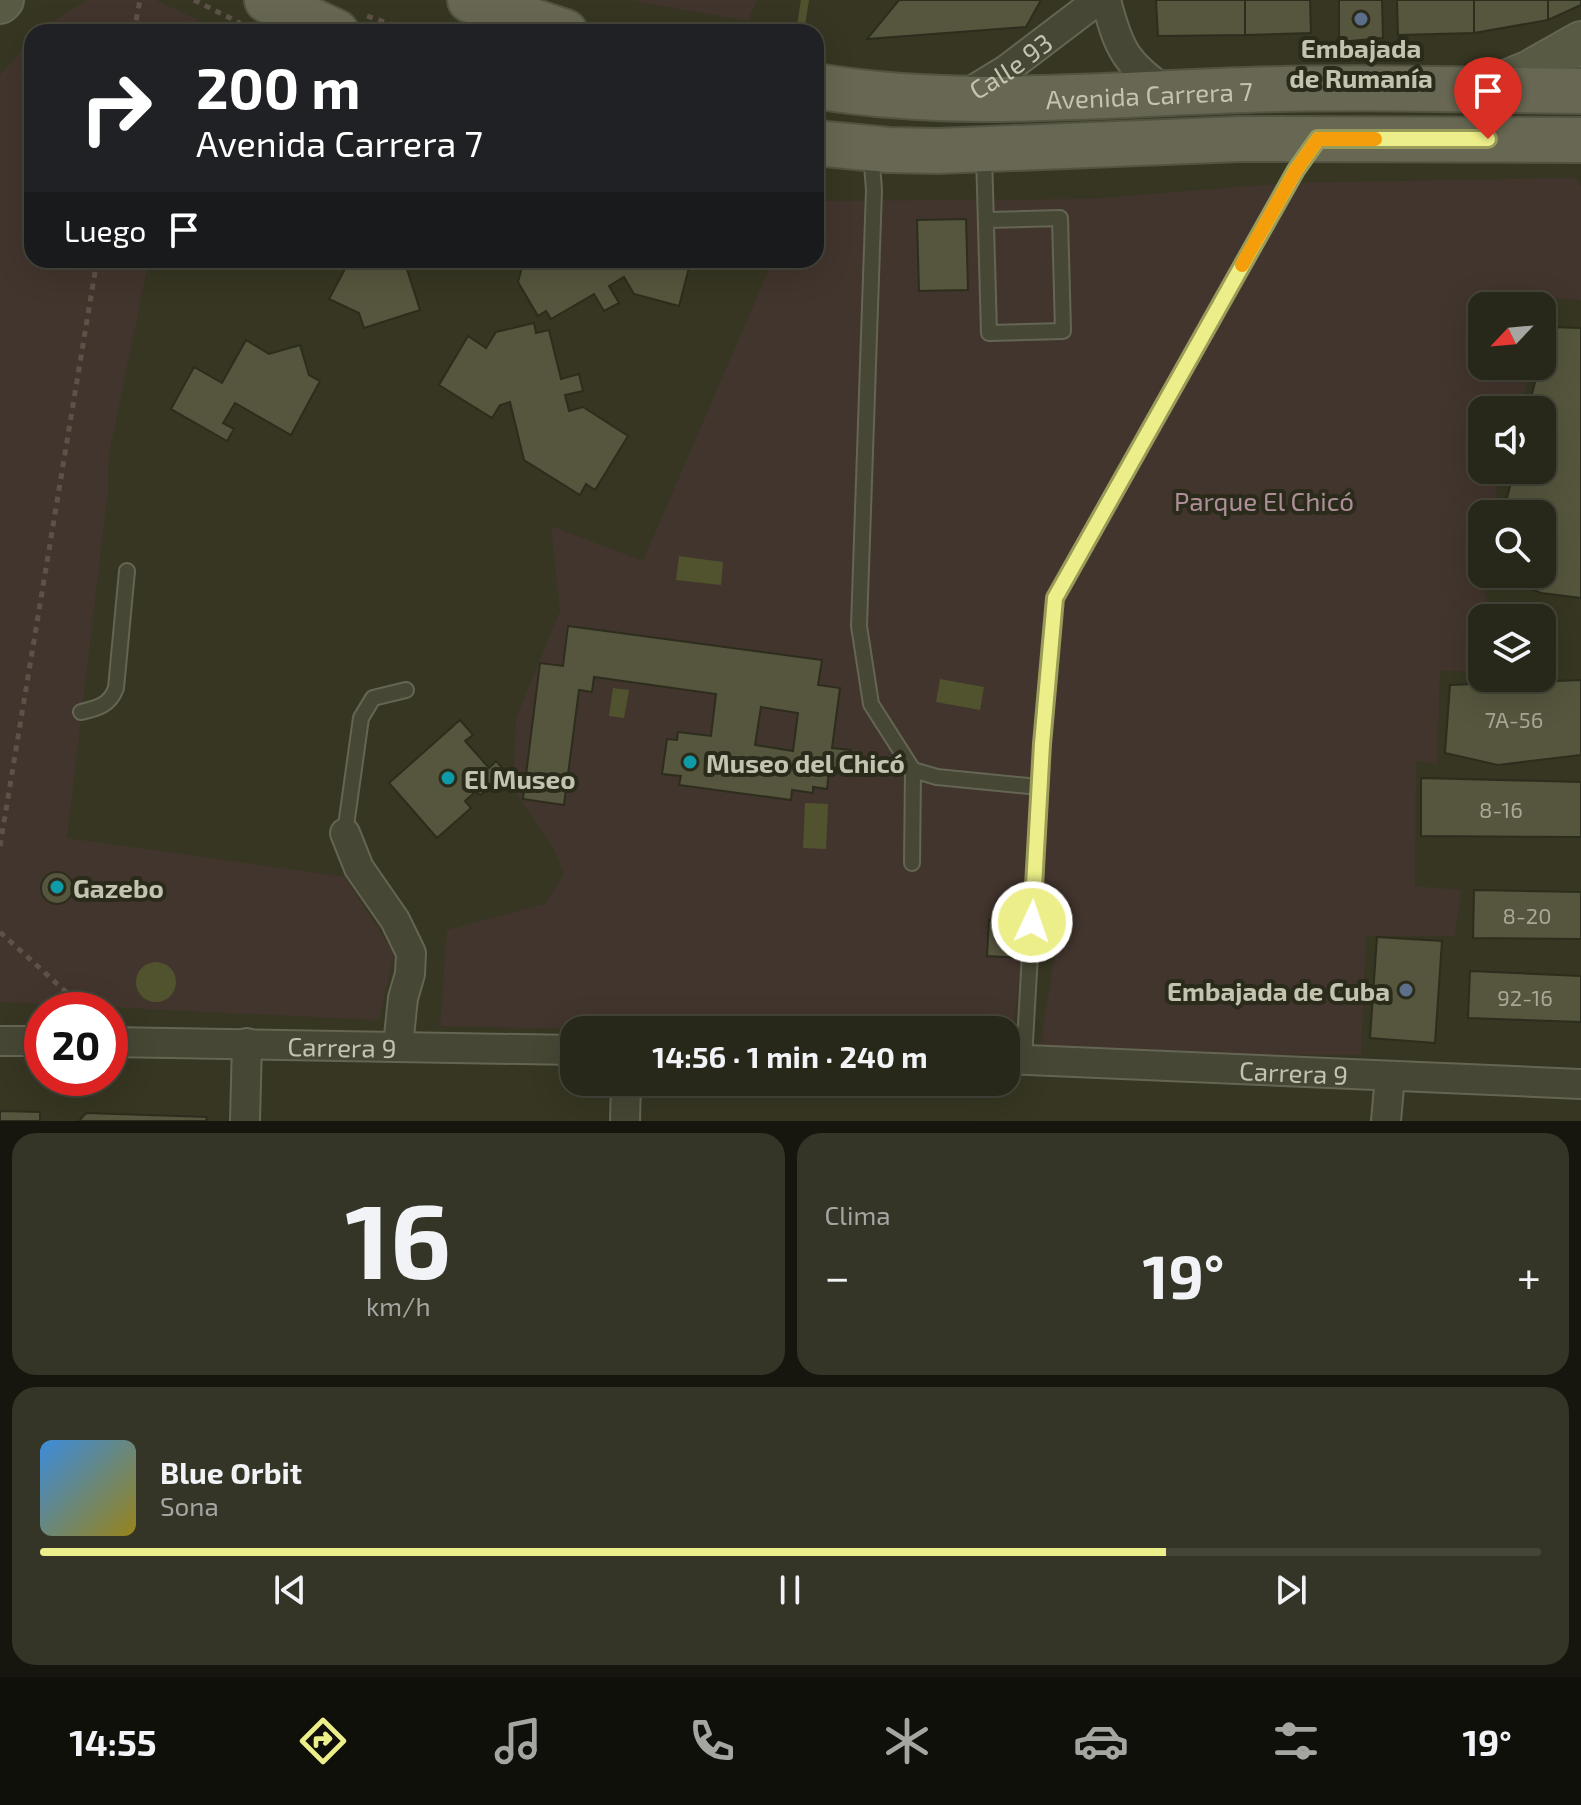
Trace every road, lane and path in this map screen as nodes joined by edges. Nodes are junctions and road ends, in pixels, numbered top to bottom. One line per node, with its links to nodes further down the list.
1 (140, 0): 8 (path)
2 (194, 0): 7 (path)
3 (260, 0): 7 (lane)
4 (470, 0): 10 (main road)
5 (1098, 0): 16 (street, Calle 93)
6 (1106, 0): 15 (street)
7 (261, 16): 9 (main road)
8 (136, 24)
9 (298, 24)
10 (541, 24)
11 (1581, 42): 13 (main road)
12 (824, 87): 16 (main road, Avenida Carrera 7)
13 (1482, 91): 14 (main road, Avenida Carrera 7); 15 (main road, Avenida Carrera 7)
14 (1581, 91)
15 (1168, 93): 16 (main road, Avenida Carrera 7)
16 (958, 99)
17 (1318, 139): 18 (main road, Avenida Carrera 7); 21 (main road, Avenida Carrera 7); 28 (lane)
18 (1581, 140)
19 (824, 144): 20 (main road, Avenida Carrera 7)
20 (870, 148): 21 (main road, Avenida Carrera 7); 27 (lane)
21 (984, 149): 22 (lane)
22 (986, 220): 22 (lane)
23 (96, 268): 30 (path)
24 (127, 571): 26 (lane)
25 (406, 690): 29 (lane)
26 (81, 712)
27 (913, 770): 28 (lane); 31 (lane)
28 (1039, 787): 34 (lane)
29 (345, 833): 39 (street)
30 (0, 846)
31 (912, 863)
32 (0, 932): 33 (path)
33 (66, 992)
34 (1019, 1016)
35 (0, 1041): 36 (street)
36 (24, 1041)
37 (128, 1042): 38 (street, Carrera 9)
38 (247, 1043): 39 (street, Carrera 9); 45 (street)
39 (398, 1046): 40 (street, Carrera 9)
40 (560, 1050)
41 (1020, 1059): 42 (street, Carrera 9)
42 (1390, 1076): 43 (street, Carrera 9); 47 (street)
43 (1581, 1084)
44 (626, 1096): 46 (street)
45 (245, 1121)
46 (625, 1121)
47 (1386, 1121)

